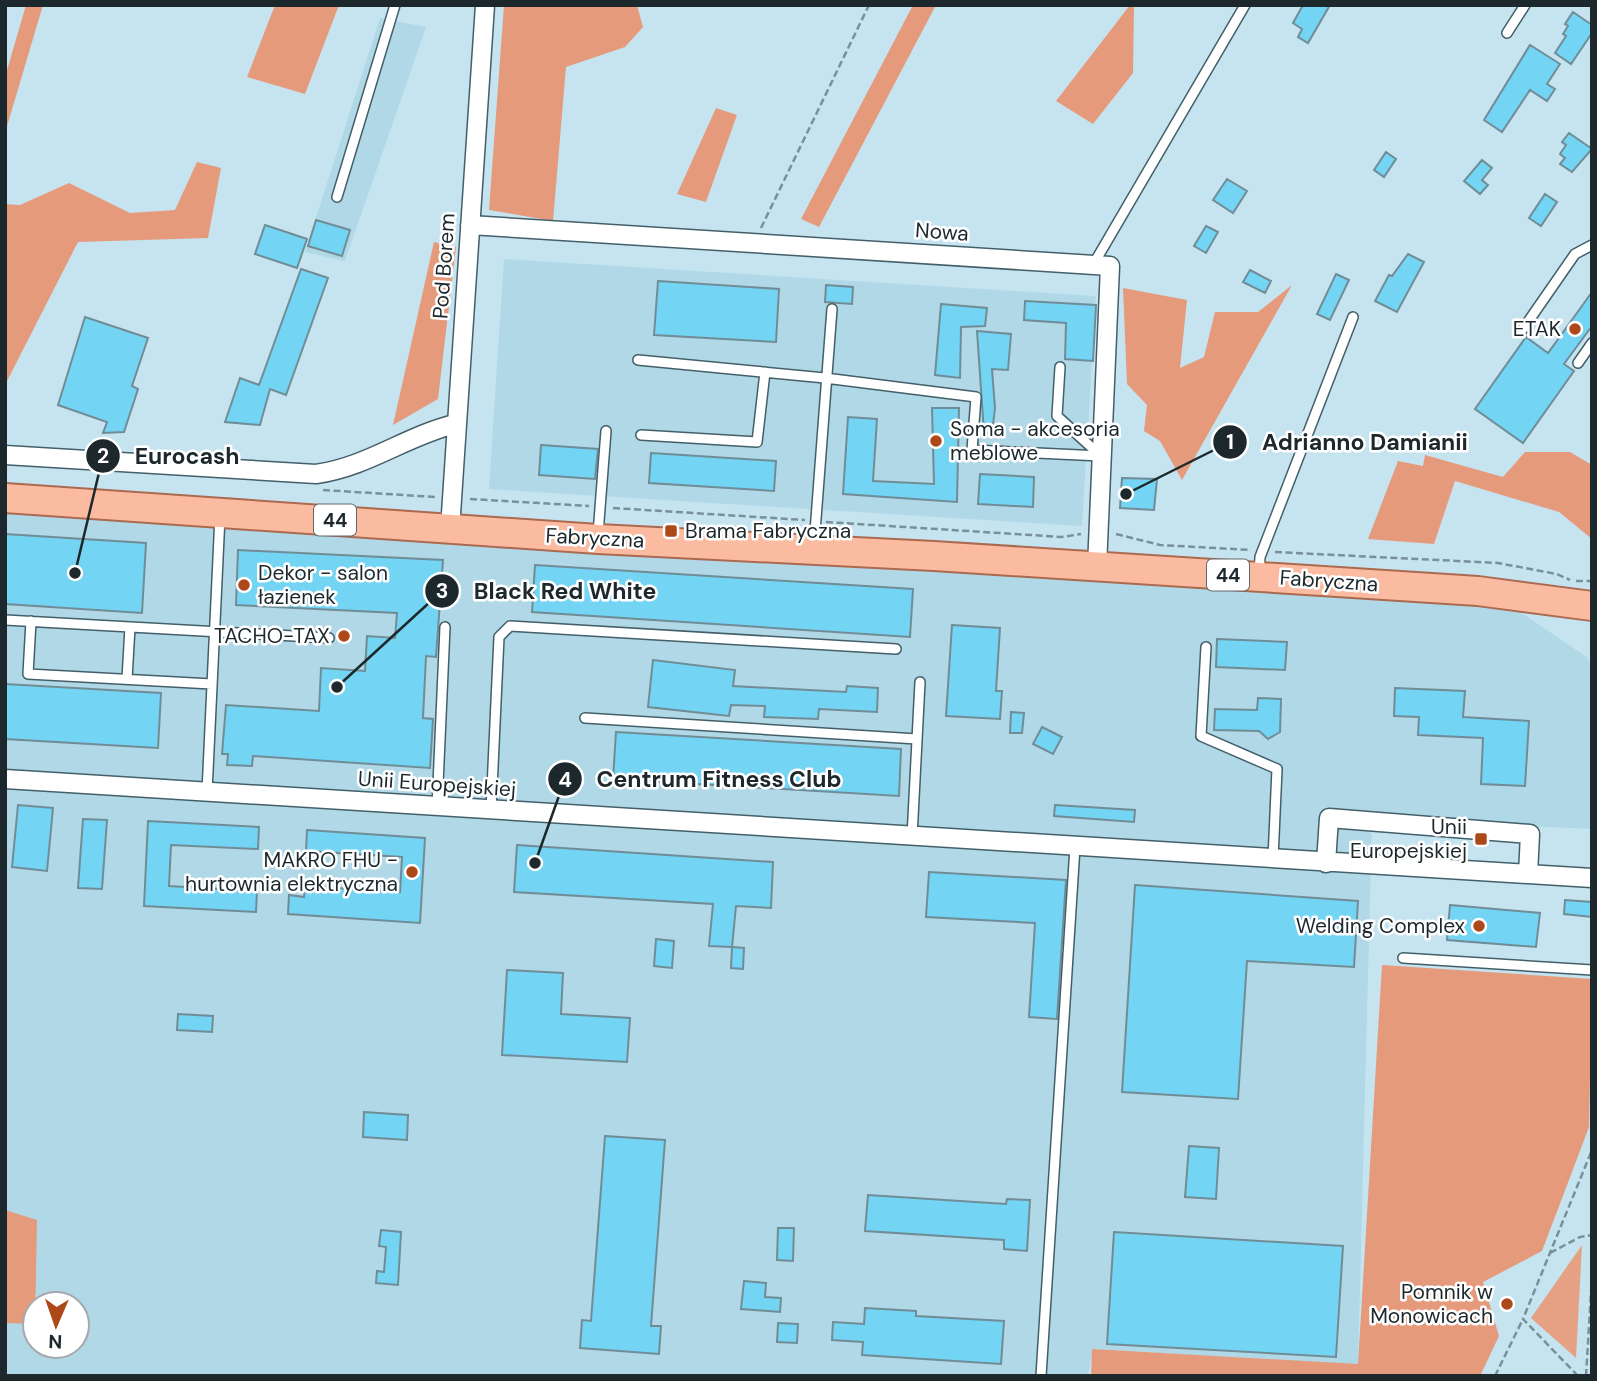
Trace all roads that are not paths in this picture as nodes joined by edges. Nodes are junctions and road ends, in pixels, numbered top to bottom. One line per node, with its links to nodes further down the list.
1 (395, 5): 6 (lane)
2 (485, 5): 7 (street, Pod Borem)
3 (1245, 5): 9 (lane)
4 (1525, 5): 5 (lane)
5 (1507, 33)
6 (337, 197)
7 (470, 225): 9 (street, Nowa); 19 (street, Pod Borem)
8 (1592, 245): 12 (lane)
9 (1093, 265): 23 (street)
10 (832, 309): 18 (lane)
11 (1353, 317): 29 (lane)
12 (1523, 329)
13 (1592, 343): 15 (lane)
14 (638, 360): 17 (lane)
15 (1578, 363)
16 (1060, 367): 23 (lane)
17 (765, 372): 18 (lane); 21 (lane)
18 (825, 378): 23 (lane); 28 (lane)
19 (455, 424): 22 (street); 26 (street, Pod Borem)
20 (606, 431): 27 (lane)
21 (641, 435)
22 (5, 454)
23 (1101, 456): 30 (street)
24 (5, 498): 25 (main road, Fabryczna / 44)
25 (220, 511): 26 (main road, Fabryczna / 44); 38 (lane)
26 (450, 529): 27 (main road, Fabryczna / 44)
27 (598, 539): 28 (main road, Fabryczna / 44)
28 (813, 550): 30 (main road, Fabryczna / 44)
29 (1261, 564): 30 (main road, Fabryczna / 44); 32 (main road, Fabryczna / 44)
30 (1097, 567)
31 (1581, 584): 32 (main road, Fabryczna / 44)
32 (1478, 591): 33 (main road, Fabryczna / 44)
33 (1592, 606)
34 (5, 620): 35 (lane)
35 (31, 621): 36 (lane); 42 (lane)
36 (130, 627): 38 (lane); 42 (lane)
37 (445, 627): 49 (lane)
38 (215, 632): 39 (lane); 44 (lane)
39 (329, 638)
40 (1206, 647): 53 (lane)
41 (895, 649): 50 (lane)
42 (127, 679): 44 (lane)
43 (920, 682): 46 (lane)
44 (212, 684): 48 (lane)
45 (585, 718): 46 (lane)
46 (917, 739): 51 (lane)
47 (5, 779): 48 (street, Unii Europejskiej)
48 (207, 792): 49 (street, Unii Europejskiej)
49 (437, 807): 50 (street, Unii Europejskiej)
50 (491, 810): 51 (street, Unii Europejskiej)
51 (912, 836): 52 (street, Unii Europejskiej)
52 (1075, 847): 53 (street, Unii Europejskiej); 59 (lane)
53 (1273, 859): 54 (street, Unii Europejskiej)
54 (1326, 863): 55 (street, Unii Europejskiej); 55 (street)
55 (1528, 874): 56 (street, Unii Europejskiej)
56 (1592, 878)
57 (1403, 958): 58 (lane)
58 (1592, 970)
59 (1041, 1376)

